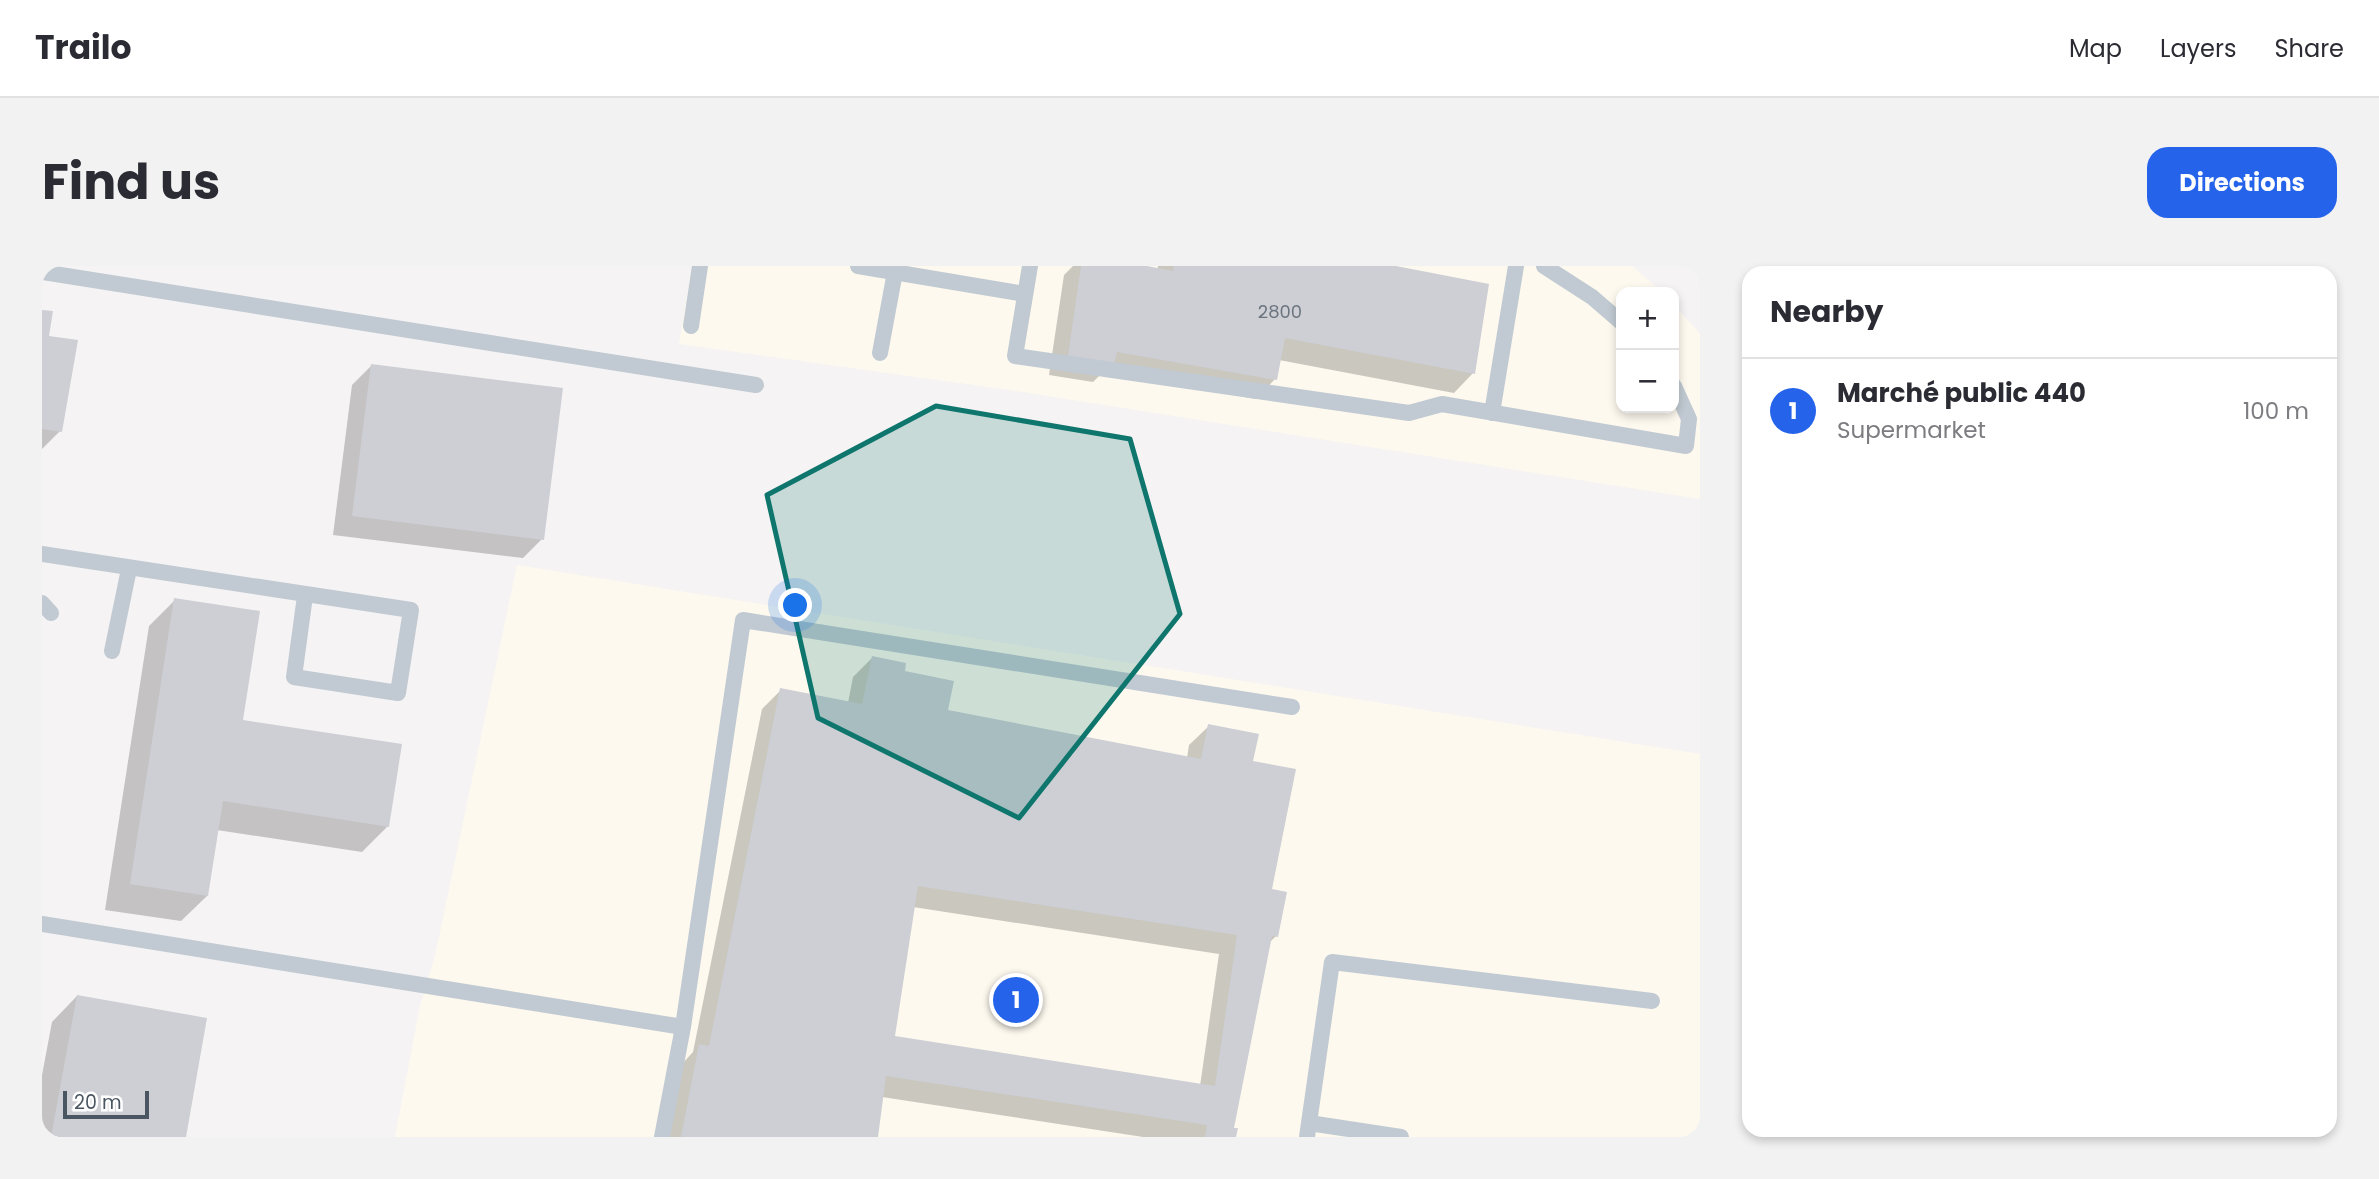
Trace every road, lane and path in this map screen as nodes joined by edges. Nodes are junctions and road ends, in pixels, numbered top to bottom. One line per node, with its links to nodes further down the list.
1 (700, 266): 10 (lane)
2 (858, 266): 7 (lane)
3 (1030, 266): 8 (lane)
4 (1516, 266): 14 (lane)
5 (1544, 266): 9 (lane)
6 (42, 272): 12 (lane)
7 (895, 272): 8 (lane); 11 (lane)
8 (1025, 294): 14 (lane)
9 (1616, 318)
10 (691, 326)
11 (880, 353)
12 (756, 385)
13 (1679, 397): 14 (lane)
14 (1492, 413)
15 (43, 557): 16 (lane)
16 (129, 569): 17 (lane); 18 (lane)
17 (305, 596): 17 (lane)
18 (112, 651)
19 (1292, 706): 22 (lane)
20 (42, 924): 22 (lane)
21 (1652, 1001): 23 (lane)
22 (683, 1027): 24 (lane)
23 (1308, 1130): 25 (lane)
24 (662, 1137)
25 (1401, 1137)

